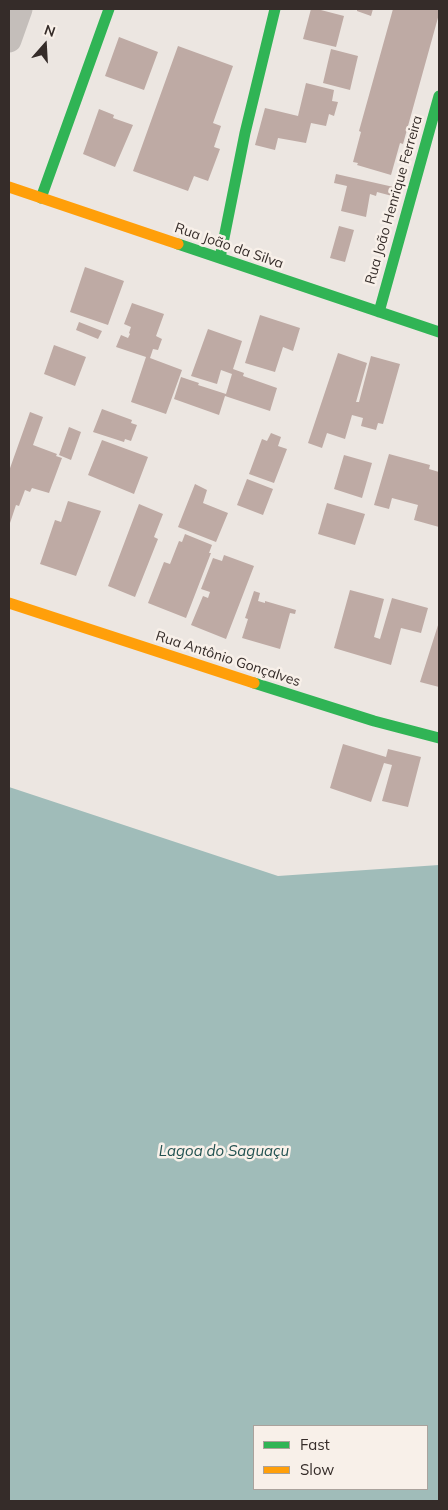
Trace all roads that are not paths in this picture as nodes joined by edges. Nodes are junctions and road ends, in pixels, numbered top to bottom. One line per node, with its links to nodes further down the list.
1 (20, 9): 4 (street)
2 (109, 9): 7 (main road)
3 (275, 9): 8 (main road)
4 (9, 40)
5 (439, 96): 9 (main road, Rua João Henrique Ferreira)
6 (9, 187): 7 (main road, Rua João da Silva)
7 (41, 198): 8 (main road, Rua João da Silva)
8 (220, 258): 9 (main road, Rua João da Silva)
9 (378, 312): 10 (main road, Rua João da Silva)
10 (439, 332)
11 (9, 603): 12 (main road, Rua Antônio Gonçalves)
12 (439, 738)

